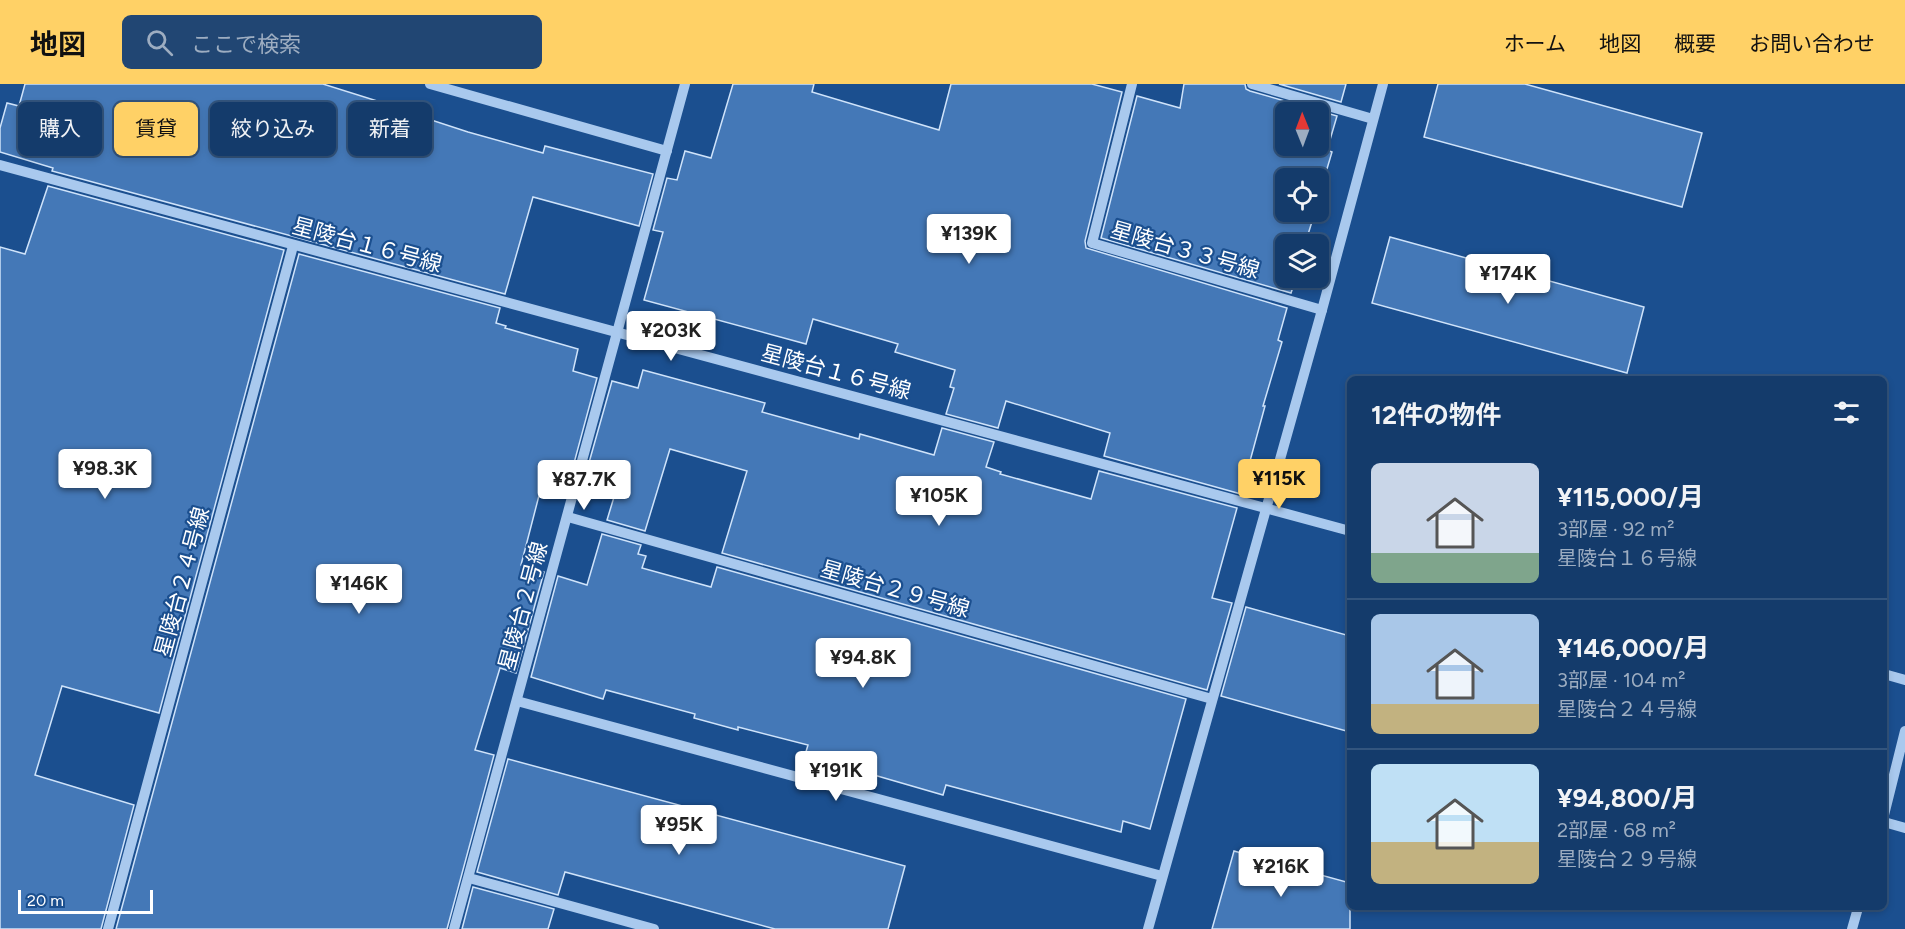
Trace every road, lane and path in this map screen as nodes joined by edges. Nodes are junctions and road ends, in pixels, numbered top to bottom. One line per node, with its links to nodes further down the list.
1 (430, 84): 7 (street)
2 (685, 84): 7 (street, 星陵台２号線)
3 (1132, 84): 10 (street, 星陵台３３号線)
4 (1252, 84): 6 (street)
5 (1383, 84): 6 (street)
6 (1373, 119): 10 (street)
7 (667, 151): 11 (street, 星陵台２号線)
8 (0, 165): 9 (street, 星陵台１６号線)
9 (293, 246): 11 (street, 星陵台１６号線); 26 (street, 星陵台２４号線)
10 (1322, 310): 12 (street)
11 (618, 333): 12 (street, 星陵台１６号線); 13 (street, 星陵台２号線)
12 (1265, 508): 14 (street, 星陵台１６号線); 17 (street)
13 (568, 517): 17 (street, 星陵台２９号線); 18 (street, 星陵台２号線)
14 (1347, 530)
15 (1887, 675): 16 (street)
16 (1905, 680)
17 (1212, 699): 23 (street)
18 (517, 701): 23 (street); 24 (street, 星陵台２号線)
19 (1905, 731): 20 (street)
20 (1887, 803)
21 (1887, 823): 22 (street)
22 (1905, 828)
23 (1162, 876): 29 (street)
24 (469, 878): 27 (street, 星陵台２号線); 28 (street)
25 (1857, 910): 30 (street)
26 (108, 929)
27 (454, 929)
28 (654, 929)
29 (1148, 929)
30 (1852, 929)

